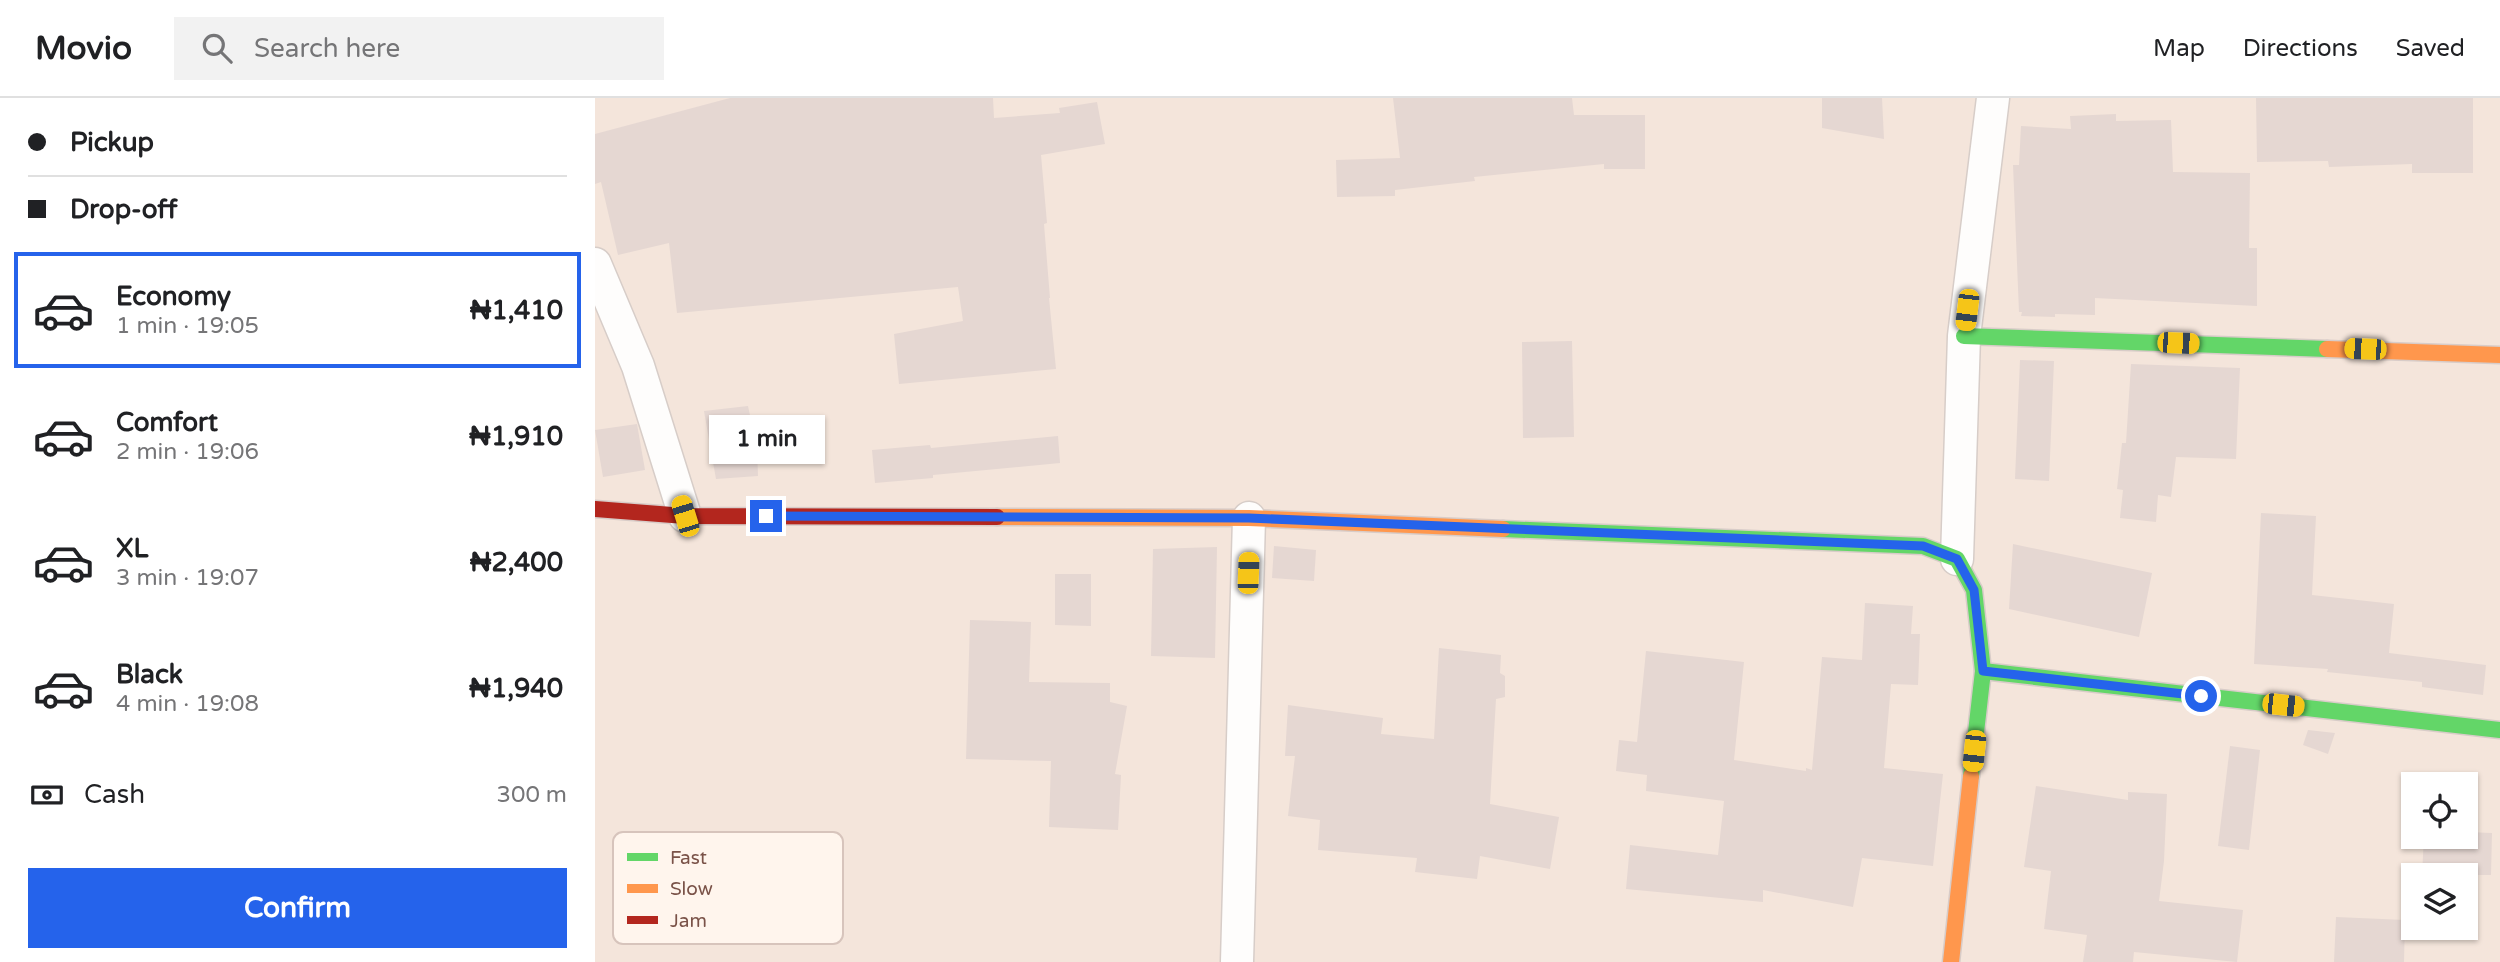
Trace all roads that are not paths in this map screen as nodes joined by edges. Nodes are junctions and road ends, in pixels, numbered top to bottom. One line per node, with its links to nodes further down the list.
1 (1993, 98): 3 (street)
2 (595, 264): 6 (street)
3 (1964, 337): 4 (street); 8 (street)
4 (2500, 355)
5 (595, 509): 6 (street)
6 (685, 516): 7 (street)
7 (1249, 518): 8 (street); 11 (street)
8 (1957, 559): 9 (street)
9 (1983, 671): 10 (street); 12 (street)
10 (2500, 730)
11 (1237, 962)
12 (1951, 962)

